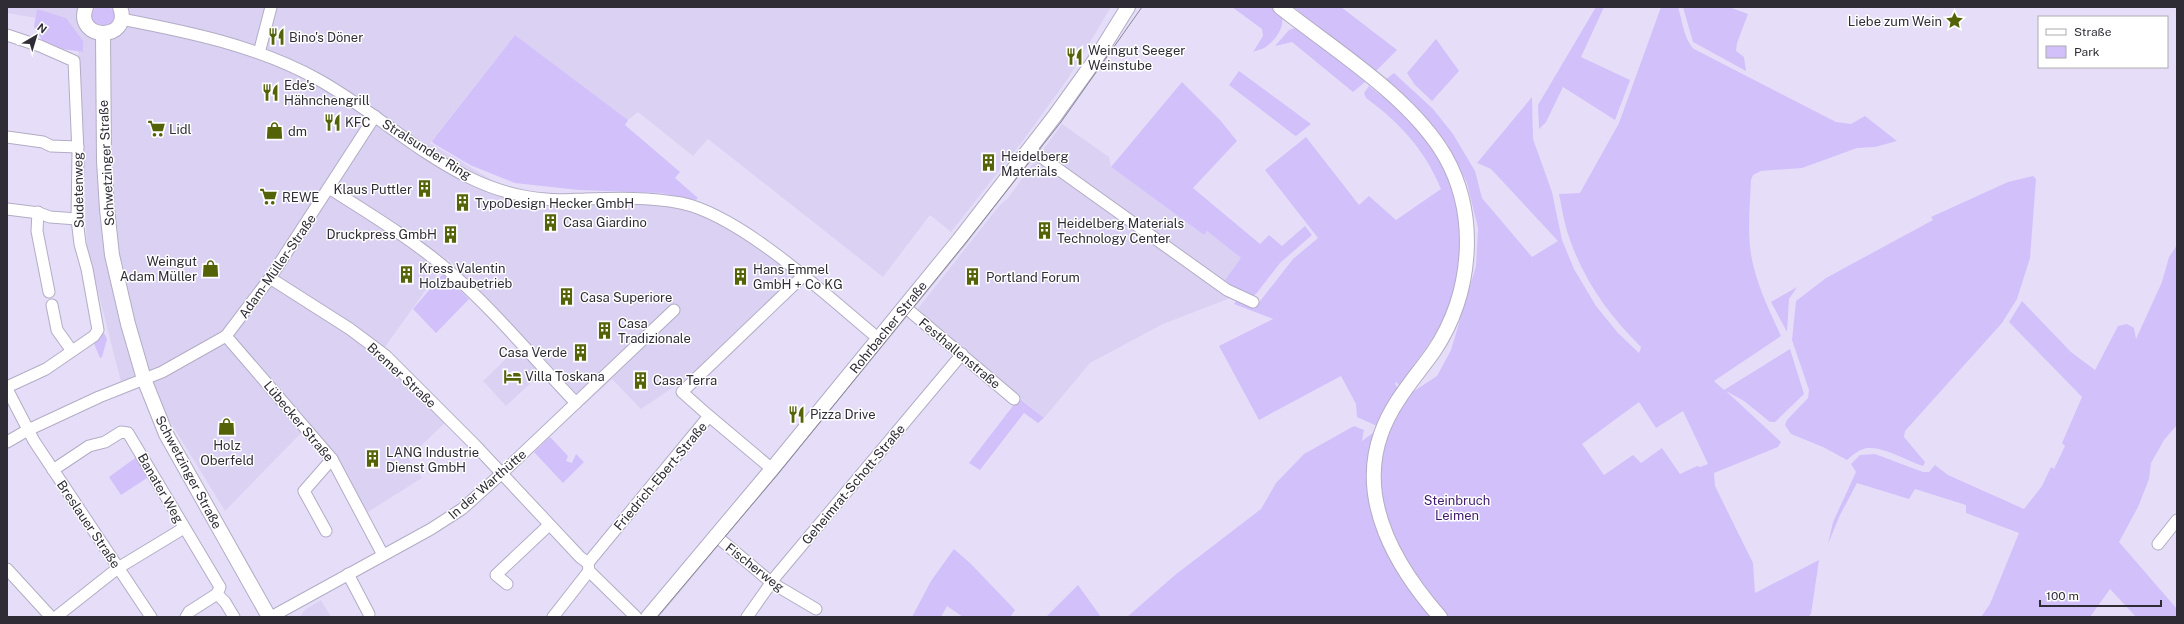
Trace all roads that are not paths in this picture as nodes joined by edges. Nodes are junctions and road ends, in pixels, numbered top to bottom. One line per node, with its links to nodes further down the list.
1 (271, 7): 8 (street)
2 (1128, 7): 12 (main road, Rohrbacher Straße)
3 (1280, 7): 65 (main road)
4 (82, 8): 6 (main road)
5 (121, 13): 6 (main road); 8 (street, Stralsunder Ring)
6 (103, 34): 28 (main road, Schwetzinger Straße)
7 (7, 35): 11 (street, Sudetenweg)
8 (259, 53): 9 (street, Stralsunder Ring)
9 (375, 116): 13 (street, Adam-Müller-Straße); 17 (street, Stralsunder Ring)
10 (7, 137): 11 (street)
11 (78, 147): 16 (street, Sudetenweg)
12 (1030, 148): 20 (street); 22 (main road, Rohrbacher Straße)
13 (329, 188): 18 (street, Adam-Müller-Straße); 31 (street)
14 (7, 209): 15 (street)
15 (38, 212): 16 (street); 19 (street)
16 (77, 219): 26 (street, Sudetenweg)
17 (803, 276): 25 (street, Stralsunder Ring); 32 (street, Friedrich-Ebert-Straße)
18 (270, 278): 24 (street, Adam-Müller-Straße); 38 (street, Bremer Straße)
19 (49, 292)
20 (1253, 302)
21 (52, 305): 26 (street)
22 (905, 307): 25 (main road, Rohrbacher Straße); 27 (street, Festhallenstraße)
23 (674, 310): 31 (street, In der Warthütte)
24 (226, 336): 28 (street, Adam-Müller-Straße); 35 (street, Lübecker Straße)
25 (879, 339): 36 (main road, Rohrbacher Straße)
26 (72, 351): 29 (street, Sudetenweg)
27 (962, 354): 30 (street, Festhallenstraße); 50 (street, Geheimrat-Schott-Straße)
28 (144, 379): 33 (street, Adam-Müller-Straße); 60 (main road, Schwetzinger Straße)
29 (7, 388): 33 (street, Breslauer Straße)
30 (1014, 399)
31 (576, 404): 38 (street, In der Warthütte)
32 (709, 416): 36 (street); 46 (street, Friedrich-Ebert-Straße)
33 (28, 430): 34 (street, Adam-Müller-Straße); 37 (street, Breslauer Straße)
34 (7, 442)
35 (332, 459): 42 (street); 45 (street, Lübecker Straße)
36 (772, 469): 43 (main road, Rohrbacher Straße)
37 (53, 470): 41 (street, Banater Weg); 47 (street, Breslauer Straße)
38 (501, 474): 40 (street, Bremer Straße); 45 (street, In der Warthütte)
39 (2177, 520): 44 (street)
40 (549, 525): 46 (street, Bremer Straße); 51 (street)
41 (184, 528): 47 (street); 52 (street, Banater Weg)
42 (326, 531)
43 (715, 536): 50 (street, Fischerweg); 63 (main road, Rohrbacher Straße)
44 (2158, 544)
45 (383, 555): 49 (street, In der Warthütte)
46 (589, 567): 61 (street, Friedrich-Ebert-Straße); 62 (street, Bremer Straße)
47 (118, 568): 56 (street); 57 (street, Breslauer Straße)
48 (7, 569): 55 (street)
49 (348, 574): 54 (street); 60 (street, In der Warthütte)
50 (772, 583): 53 (street, Fischerweg); 64 (street, Geheimrat-Schott-Straße)
51 (507, 584)
52 (217, 594): 58 (street); 59 (street, Banater Weg)
53 (816, 609)
54 (369, 614)
55 (51, 617)
56 (56, 617)
57 (151, 617)
58 (186, 617)
59 (234, 617)
60 (270, 617)
61 (553, 617)
62 (636, 617)
63 (648, 617)
64 (747, 617)
65 (1440, 617)

